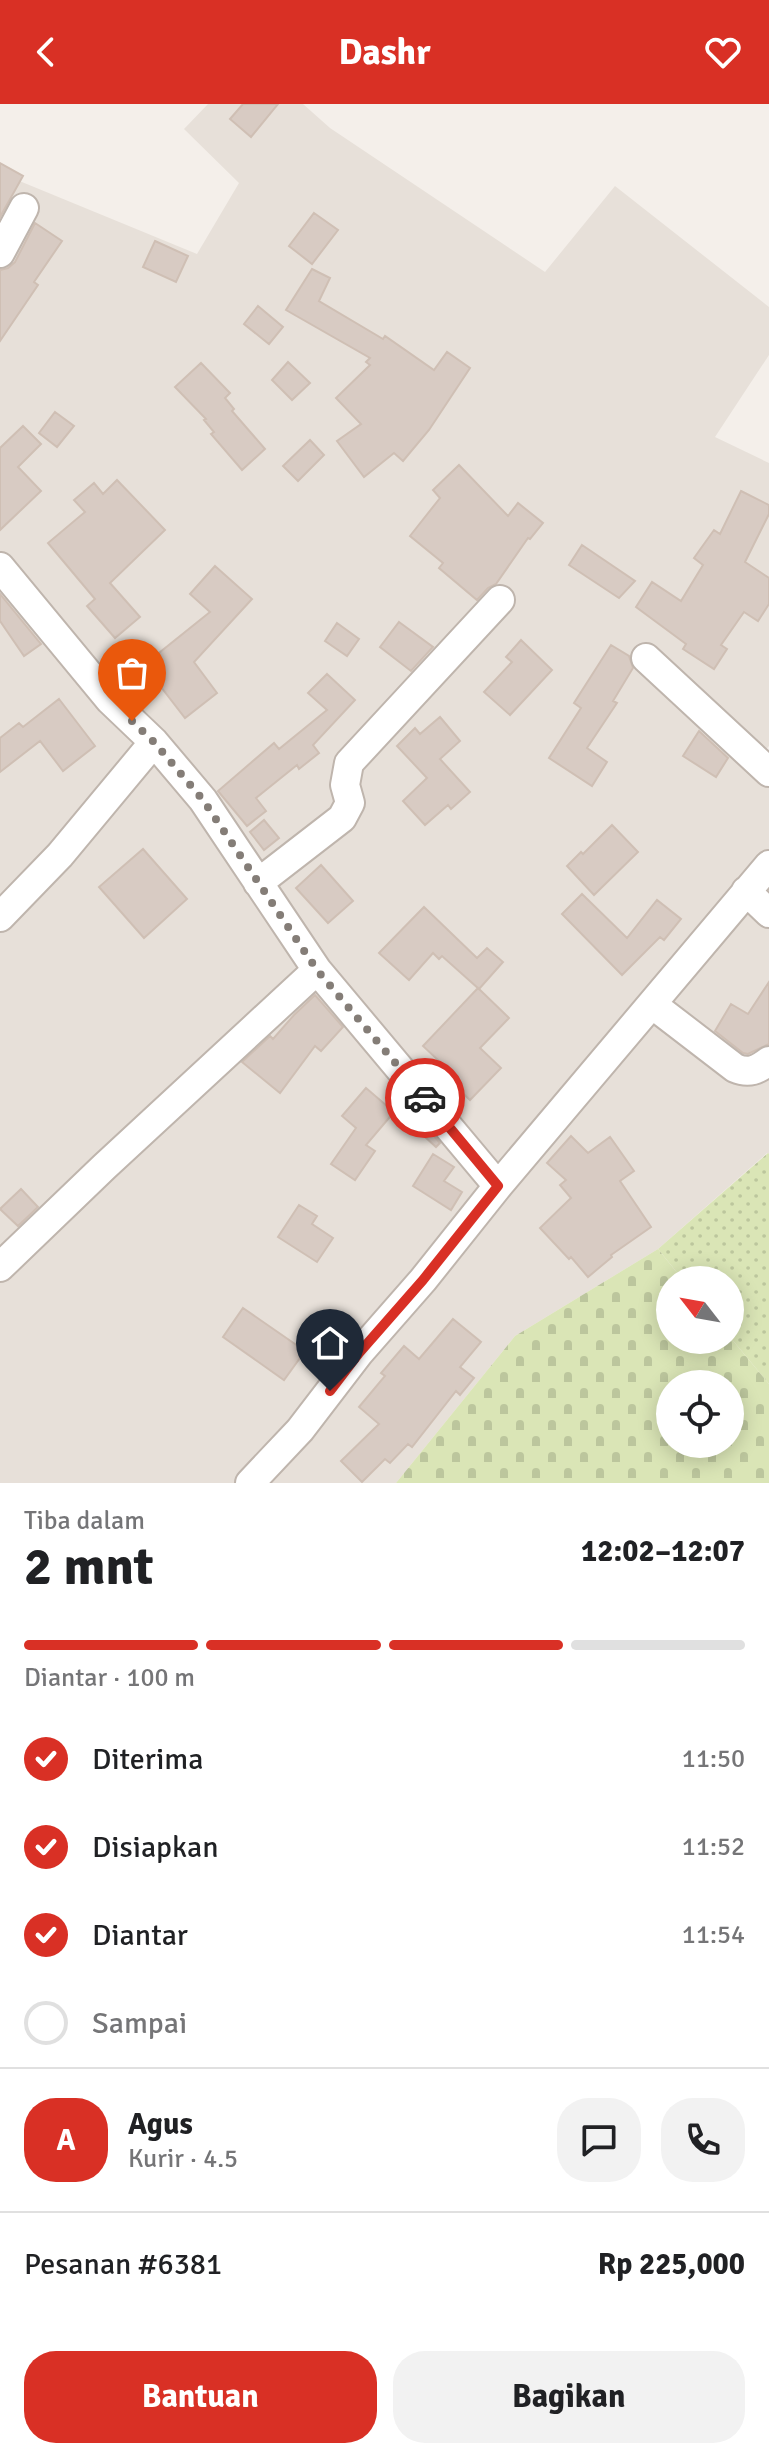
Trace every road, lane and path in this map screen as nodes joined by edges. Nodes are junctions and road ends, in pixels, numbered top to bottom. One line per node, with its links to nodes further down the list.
1 (24, 208): 2 (street)
2 (0, 253)
3 (0, 567): 6 (street)
4 (500, 600): 9 (street)
5 (646, 658): 7 (street)
6 (154, 742): 9 (street); 12 (street)
7 (769, 772)
8 (769, 865): 10 (street)
9 (258, 883): 13 (street)
10 (746, 891): 11 (street); 14 (street)
11 (769, 913)
12 (0, 917)
13 (317, 970): 16 (street); 17 (street)
14 (653, 1005): 15 (street); 16 (street)
15 (769, 1061)
16 (498, 1186): 18 (street)
17 (0, 1267)
18 (250, 1483)

